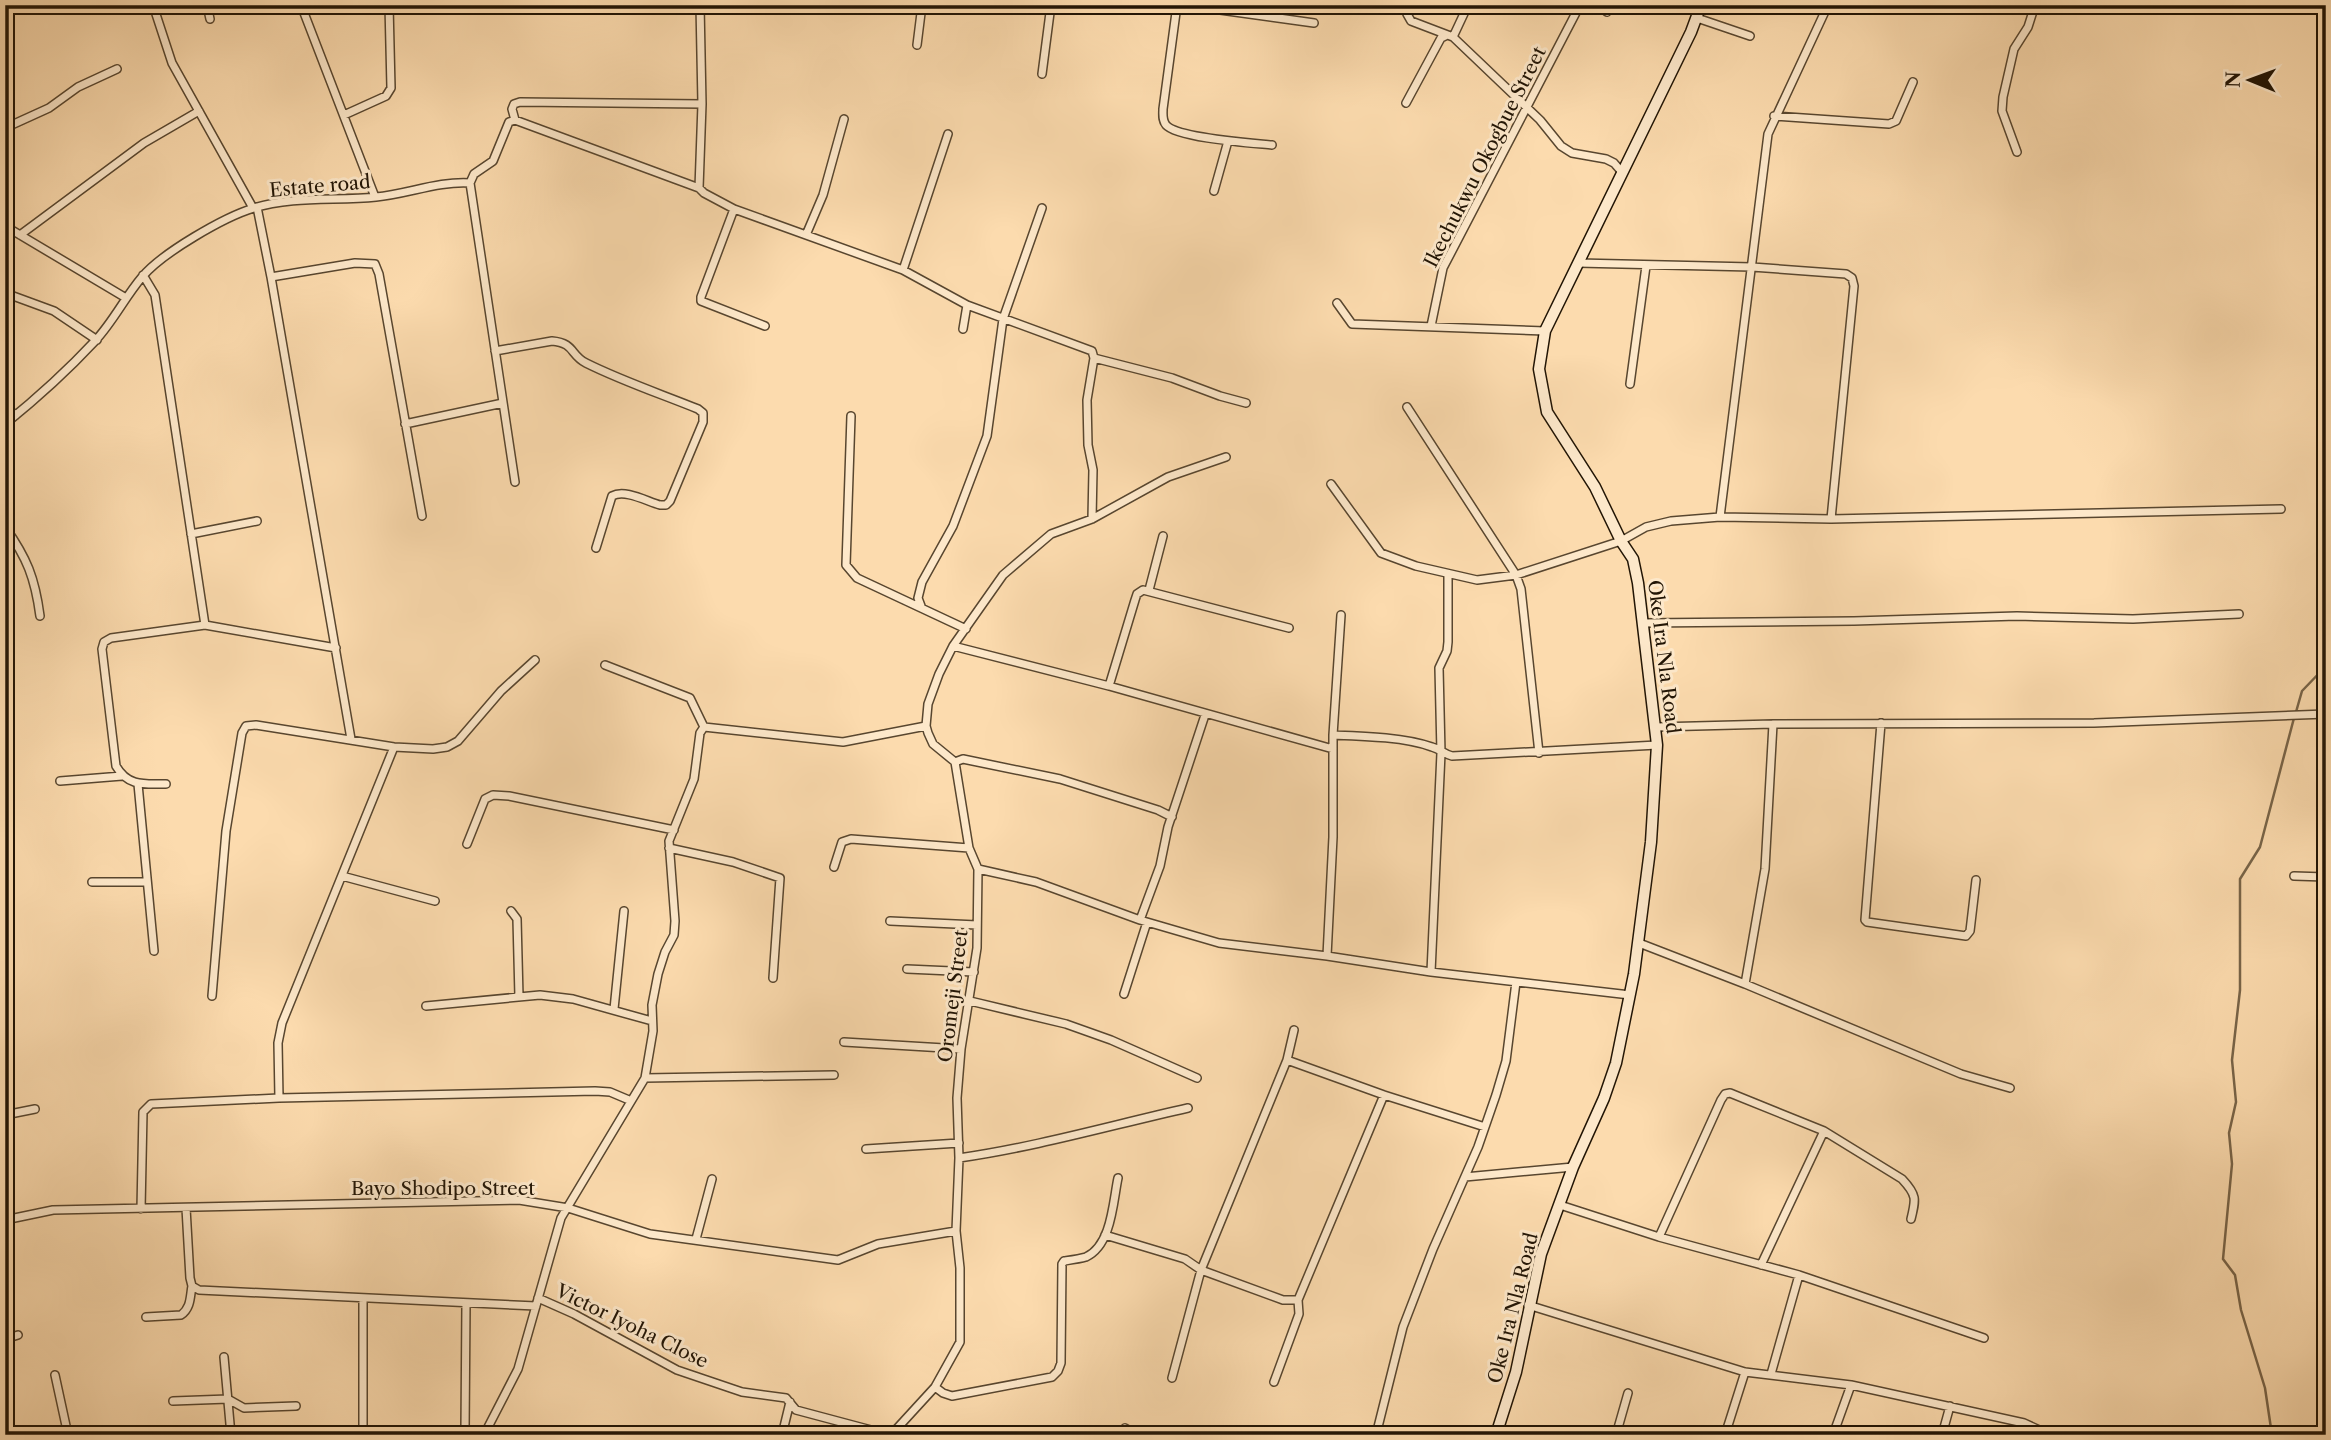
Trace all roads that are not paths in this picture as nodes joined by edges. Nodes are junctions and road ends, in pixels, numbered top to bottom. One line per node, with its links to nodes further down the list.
1 (153, 5): 30 (street)
2 (207, 5): 19 (street)
3 (301, 5): 31 (street)
4 (390, 5): 31 (street)
5 (700, 5): 28 (street)
6 (922, 5): 23 (street)
7 (1051, 5): 25 (street)
8 (1177, 5): 37 (street)
9 (1184, 5): 20 (street)
10 (1411, 5): 21 (street)
11 (1468, 5): 21 (street)
12 (1580, 5): 29 (street, Ikechukwu Okogbue Street)
13 (1598, 5): 17 (street)
14 (1701, 5): 18 (street, Oke Ira Nla Road)
15 (1828, 5): 32 (street)
16 (2035, 5): 39 (street)
17 (1607, 12)
18 (1698, 18): 22 (street); 40 (street, Oke Ira Nla Road)
19 (210, 19)
20 (1314, 23)
21 (1450, 36): 27 (street); 29 (street)
22 (1750, 36)
23 (917, 45)
24 (117, 69): 35 (street)
25 (1042, 74)
26 (1913, 82): 32 (street)
27 (1406, 103)
28 (702, 104): 34 (street); 42 (street)
29 (1527, 109): 40 (street); 63 (street, Ikechukwu Okogbue Street)
30 (199, 111): 45 (street); 49 (street)
31 (344, 115): 44 (street)
32 (1774, 116): 53 (street)
33 (844, 119): 50 (street)
34 (514, 120): 41 (street); 42 (street)
35 (5, 128)
36 (948, 134): 54 (street)
37 (1228, 141): 38 (street); 43 (street)
38 (1272, 145)
39 (2017, 152)
40 (1621, 171): 51 (street, Oke Ira Nla Road)
41 (470, 183): 44 (street, Estate road); 67 (street)
42 (699, 188): 47 (street)
43 (1214, 191)
44 (374, 197): 45 (street, Estate road)
45 (255, 208): 55 (street, Estate road); 56 (street)
46 (1042, 208): 61 (street)
47 (734, 209): 50 (street); 62 (street)
48 (5, 226): 49 (street)
49 (20, 235): 58 (street)
50 (806, 235): 54 (street)
51 (1578, 263): 52 (street); 65 (street, Oke Ira Nla Road)
52 (1646, 266): 53 (street); 69 (street)
53 (1752, 267): 83 (street); 85 (street)
54 (903, 270): 60 (street)
55 (143, 275): 58 (street, Estate road); 88 (street)
56 (271, 277): 77 (street); 104 (street)
57 (5, 293): 66 (street)
58 (126, 298): 66 (street, Estate road)
59 (1337, 303): 63 (street)
60 (967, 305): 61 (street); 64 (street)
61 (1003, 319): 68 (street); 95 (street)
62 (765, 326)
63 (1431, 326): 65 (street)
64 (963, 329)
65 (1545, 331): 90 (street, Oke Ira Nla Road)
66 (97, 340): 74 (street, Estate road)
67 (495, 351): 70 (street); 91 (street)
68 (1094, 358): 71 (street); 84 (street)
69 (1630, 384)
70 (503, 403): 77 (street); 79 (street)
71 (1246, 403)
72 (1407, 407): 93 (street)
73 (5, 408): 74 (street)
74 (16, 415): 76 (street, Estate road)
75 (851, 416): 95 (street)
76 (5, 424)
77 (405, 424): 82 (street)
78 (1226, 457): 84 (street)
79 (515, 482)
80 (1331, 484): 92 (street)
81 (2281, 509): 85 (street)
82 (422, 516)
83 (1720, 517): 85 (street); 90 (street)
84 (1092, 519): 102 (street)
85 (1831, 519)
86 (257, 521): 88 (street)
87 (5, 527): 98 (street)
88 (191, 534): 100 (street)
89 (1163, 536): 94 (street)
90 (1621, 541): 93 (street); 99 (street, Oke Ira Nla Road)
91 (596, 548)
92 (1448, 574): 93 (street); 123 (street)
93 (1516, 575): 122 (street)
94 (1149, 590): 101 (street); 108 (street)
95 (921, 606): 102 (street)
96 (2239, 614): 99 (street)
97 (1341, 615): 117 (street)
98 (40, 616)
99 (1643, 623): 116 (street, Oke Ira Nla Road)
100 (205, 625): 104 (street); 125 (street)
101 (1289, 628)
102 (966, 629): 103 (street)
103 (953, 646): 108 (street); 115 (street)
104 (336, 648): 118 (street)
105 (535, 660): 120 (street)
106 (605, 665): 114 (street)
107 (5, 676): 109 (street)
108 (1109, 686): 111 (street)
109 (10, 699)
110 (2326, 714): 112 (street)
111 (1205, 715): 121 (street); 129 (street)
112 (1881, 723): 113 (street); 139 (street)
113 (1773, 724): 116 (street); 156 (street)
114 (704, 726): 115 (street); 130 (street)
115 (926, 726): 124 (street)
116 (1657, 727): 119 (street, Oke Ira Nla Road)
117 (1333, 735): 121 (street); 123 (street)
118 (351, 739): 120 (street); 159 (street)
119 (1657, 745): 122 (street); 148 (street, Oke Ira Nla Road)
120 (394, 747): 136 (street)
121 (1333, 749): 150 (street)
122 (1539, 752): 123 (street)
123 (1441, 753): 153 (street)
124 (955, 762): 129 (street); 133 (street, Oromeji Street)
125 (122, 776): 126 (street); 127 (street)
126 (60, 781)
127 (138, 784): 128 (street); 141 (street)
128 (166, 784)
129 (1172, 817): 146 (street)
130 (674, 830): 131 (street); 132 (street)
131 (467, 844)
132 (669, 848): 154 (street); 164 (street)
133 (969, 848): 134 (street); 135 (street, Oromeji Street)
134 (834, 867)
135 (978, 869): 146 (street); 147 (street, Oromeji Street)
136 (342, 876): 142 (street); 174 (street)
137 (2294, 876): 138 (street)
138 (2326, 877)
139 (1976, 880)
140 (92, 882): 141 (street)
141 (148, 882): 149 (street)
142 (435, 901)
143 (512, 911): 160 (street)
144 (624, 911): 163 (street)
145 (890, 921): 147 (street)
146 (1144, 921): 150 (street); 157 (street)
147 (978, 925): 152 (street, Oromeji Street)
148 (1639, 943): 156 (street); 158 (street, Oke Ira Nla Road)
149 (154, 951)
150 (1327, 956): 153 (street)
151 (907, 969): 152 (street)
152 (974, 972): 161 (street, Oromeji Street)
153 (1431, 972): 155 (street)
154 (772, 978)
155 (1516, 982): 158 (street); 179 (street)
156 (1745, 984): 172 (street)
157 (1124, 994)
158 (1630, 995): 184 (street, Oke Ira Nla Road)
159 (212, 996)
160 (519, 997): 162 (street); 163 (street)
161 (970, 1000): 167 (street, Oromeji Street); 171 (street)
162 (426, 1006)
163 (614, 1009): 164 (street)
164 (652, 1021): 170 (street)
165 (1294, 1030): 168 (street)
166 (844, 1042): 167 (street)
167 (961, 1049): 181 (street, Oromeji Street)
168 (1287, 1060): 173 (street); 199 (street)
169 (834, 1076): 170 (street)
170 (645, 1078): 175 (street)
171 (1197, 1079)
172 (2010, 1088)
173 (1384, 1096): 179 (street); 204 (street)
174 (279, 1098): 175 (street); 191 (street)
175 (629, 1100): 190 (street)
176 (1188, 1108): 183 (street)
177 (35, 1110): 178 (street)
178 (5, 1115)
179 (1485, 1127): 185 (street)
180 (1824, 1131): 192 (street); 196 (street); 198 (street)
181 (959, 1143): 182 (street); 183 (street, Oromeji Street)
182 (866, 1149)
183 (959, 1158): 194 (street, Oromeji Street)
184 (1573, 1167): 185 (street); 188 (street, Oke Ira Nla Road)
185 (1465, 1177): 237 (street)
186 (1118, 1178): 195 (street)
187 (712, 1179): 197 (street)
188 (1560, 1205): 196 (street); 206 (street, Oke Ira Nla Road)
189 (186, 1208): 190 (street, Bayo Shodipo Street); 191 (street, Bayo Shodipo Street); 201 (street)
190 (568, 1208): 197 (street, Bayo Shodipo Street); 202 (street)
191 (141, 1209): 193 (street, Bayo Shodipo Street)
192 (1911, 1219)
193 (5, 1220)
194 (956, 1231): 197 (street, Bayo Shodipo Street); 219 (street, Oromeji Street)
195 (1105, 1235): 199 (street); 219 (street)
196 (1659, 1237): 198 (street)
197 (696, 1240)
198 (1761, 1265): 200 (street)
199 (1201, 1270): 204 (street); 216 (street)
200 (1799, 1275): 210 (street); 214 (street)
201 (192, 1286): 203 (street); 208 (street)
202 (538, 1297): 207 (street); 223 (street, Victor Iyoha Close)
203 (363, 1299): 205 (street); 233 (street)
204 (1298, 1300): 217 (street)
205 (466, 1303): 207 (street); 229 (street)
206 (1528, 1305): 213 (street); 228 (street, Oke Ira Nla Road)
207 (536, 1306): 230 (street)
208 (146, 1317)
209 (18, 1335): 211 (street)
210 (1984, 1338)
211 (5, 1339)
212 (225, 1357): 221 (street)
213 (1745, 1371): 214 (street); 240 (street)
214 (1771, 1374): 218 (street)
215 (55, 1375): 231 (street)
216 (1172, 1378)
217 (1274, 1382)
218 (1851, 1385): 224 (street); 241 (street)
219 (935, 1387): 235 (street, Oromeji Street)
220 (1628, 1393): 239 (street)
221 (228, 1399): 222 (street); 225 (street); 232 (street)
222 (173, 1401)
223 (790, 1401): 227 (street, Victor Iyoha Close); 234 (street)
224 (1950, 1405): 242 (street); 243 (street)
225 (296, 1406)
226 (1125, 1428): 236 (street)
227 (871, 1430)
228 (1496, 1432): 238 (street)
229 (465, 1433): 230 (street)
230 (487, 1434)
231 (68, 1435)
232 (230, 1435)
233 (363, 1435)
234 (782, 1435)
235 (891, 1435)
236 (1137, 1435)
237 (1376, 1435)
238 (1513, 1435)
239 (1616, 1435)
240 (1724, 1435)
241 (1833, 1435)
242 (1942, 1435)
243 (2050, 1435)

